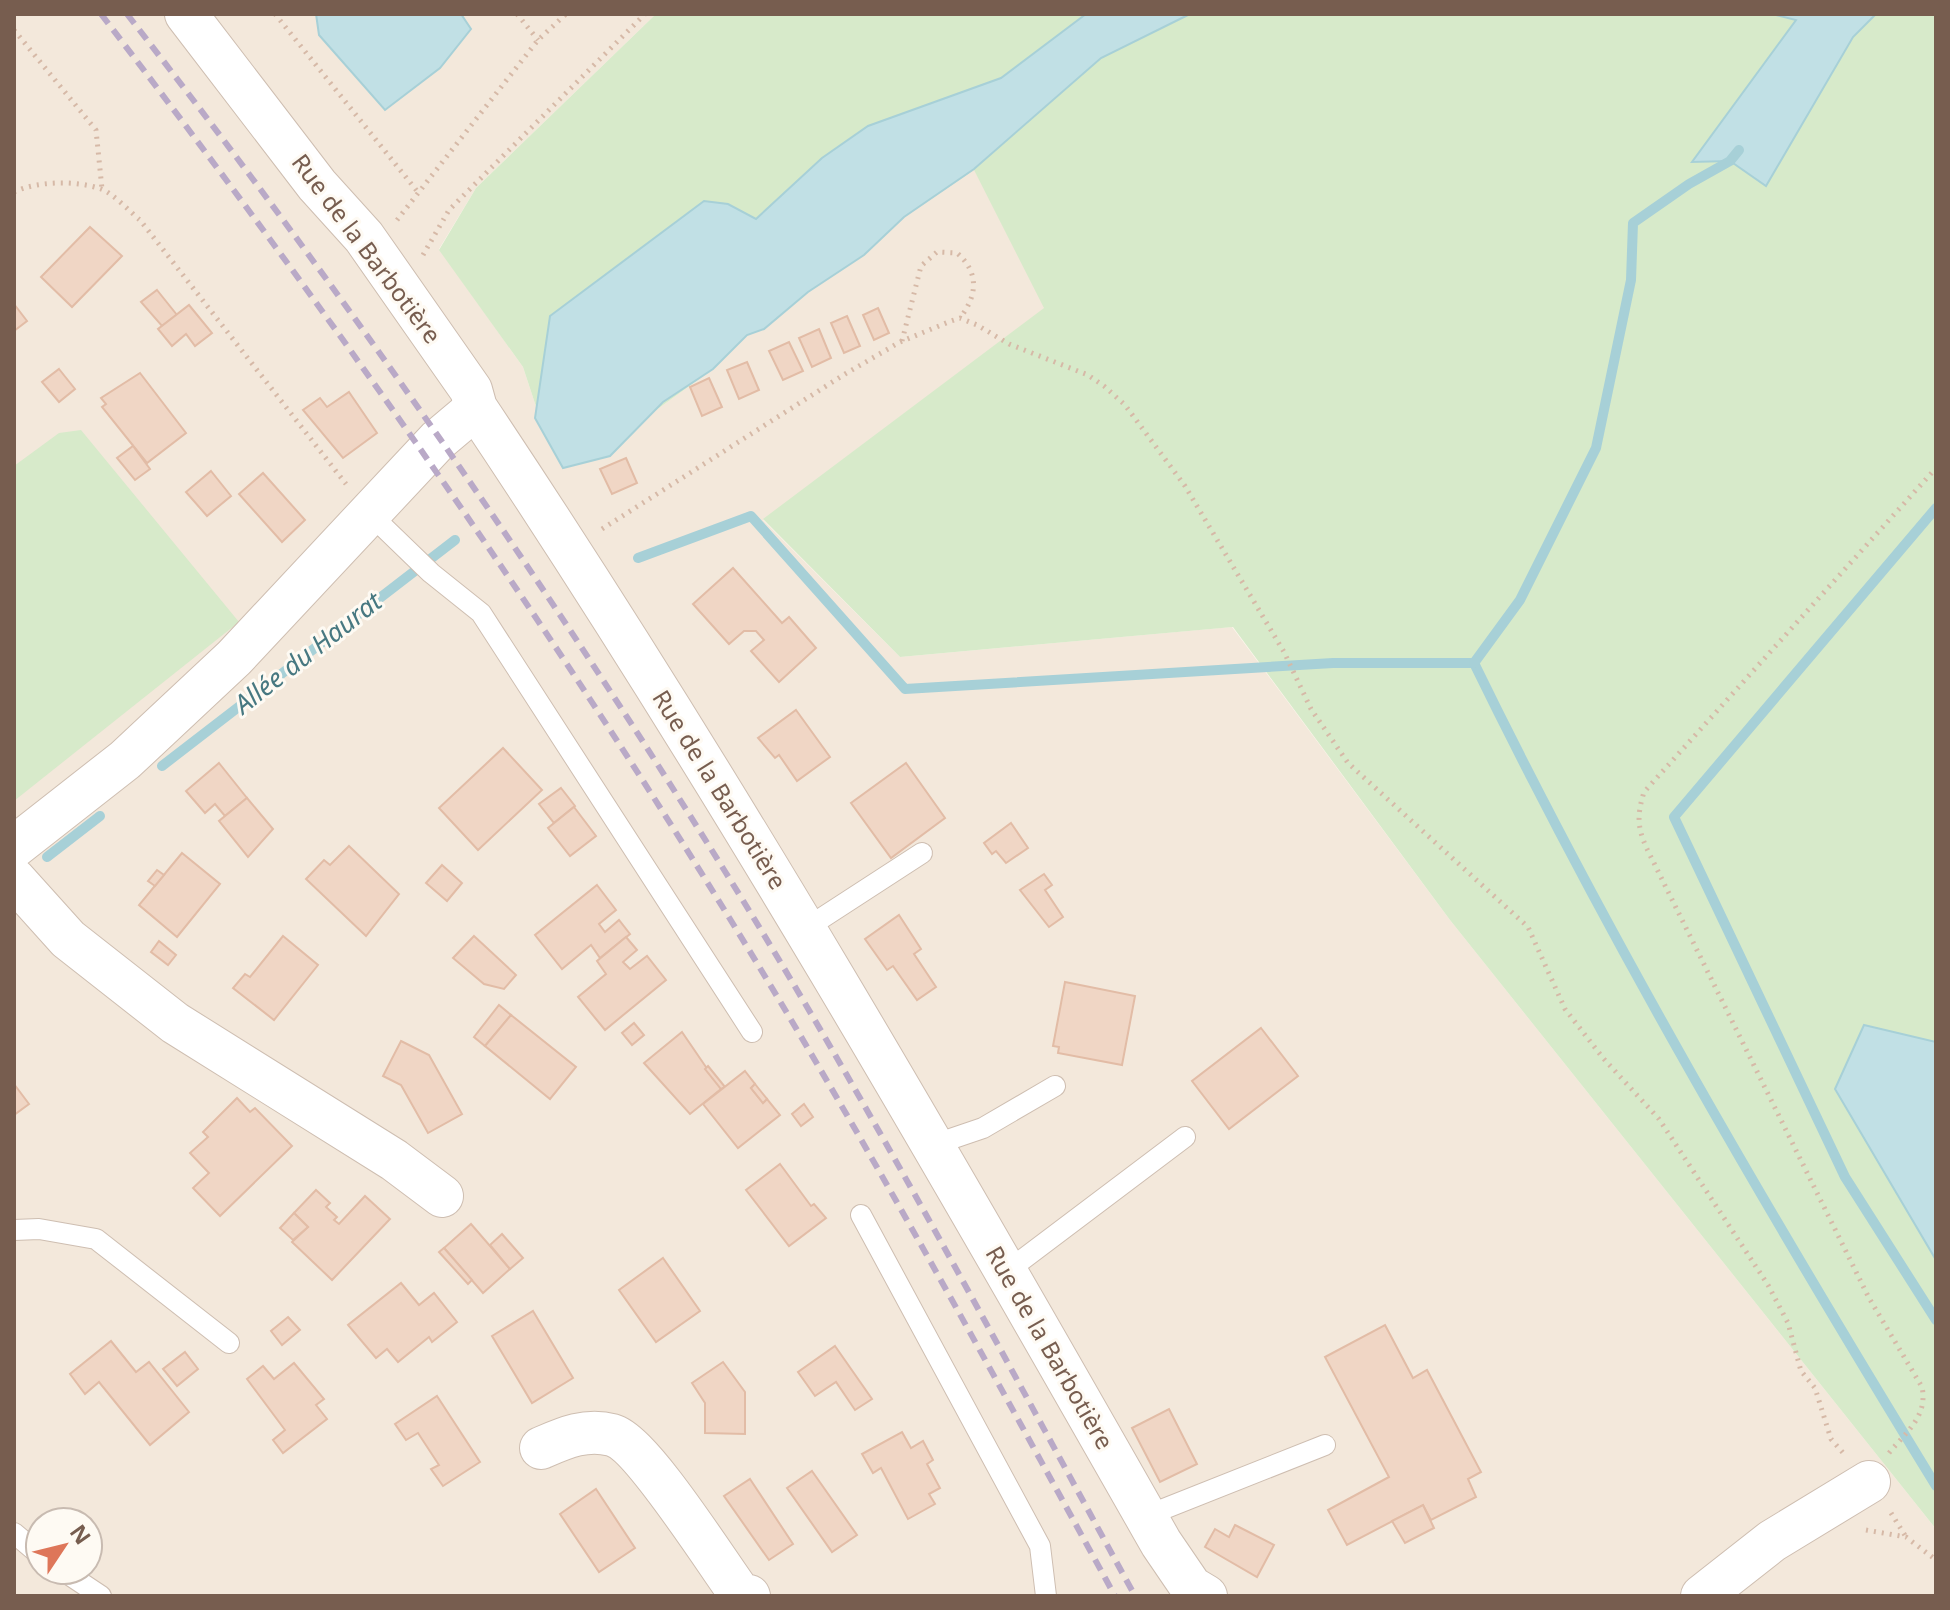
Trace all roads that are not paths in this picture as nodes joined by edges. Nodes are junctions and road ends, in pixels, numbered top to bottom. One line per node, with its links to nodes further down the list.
1 (186, 14): 2 (street, Rue de la Barbotière)
2 (476, 408): 3 (street); 7 (street, Rue de la Barbotière)
3 (369, 513): 4 (street); 8 (lane)
4 (14, 847)
5 (922, 853): 7 (lane)
6 (14, 879): 12 (street)
7 (805, 929): 11 (street, Rue de la Barbotière)
8 (752, 1032)
9 (1055, 1086): 11 (lane)
10 (1185, 1137): 15 (lane)
11 (933, 1145): 15 (street, Rue de la Barbotière)
12 (442, 1196)
13 (861, 1215): 22 (lane)
14 (14, 1230): 16 (lane)
15 (1006, 1272): 20 (street, Rue de la Barbotière)
16 (229, 1343)
17 (1325, 1445): 20 (lane)
18 (541, 1448): 21 (street)
19 (1878, 1468): 24 (street)
20 (1146, 1516): 23 (street, Rue de la Barbotière)
21 (749, 1596)
22 (1046, 1596)
23 (1206, 1596)
24 (1702, 1596)

